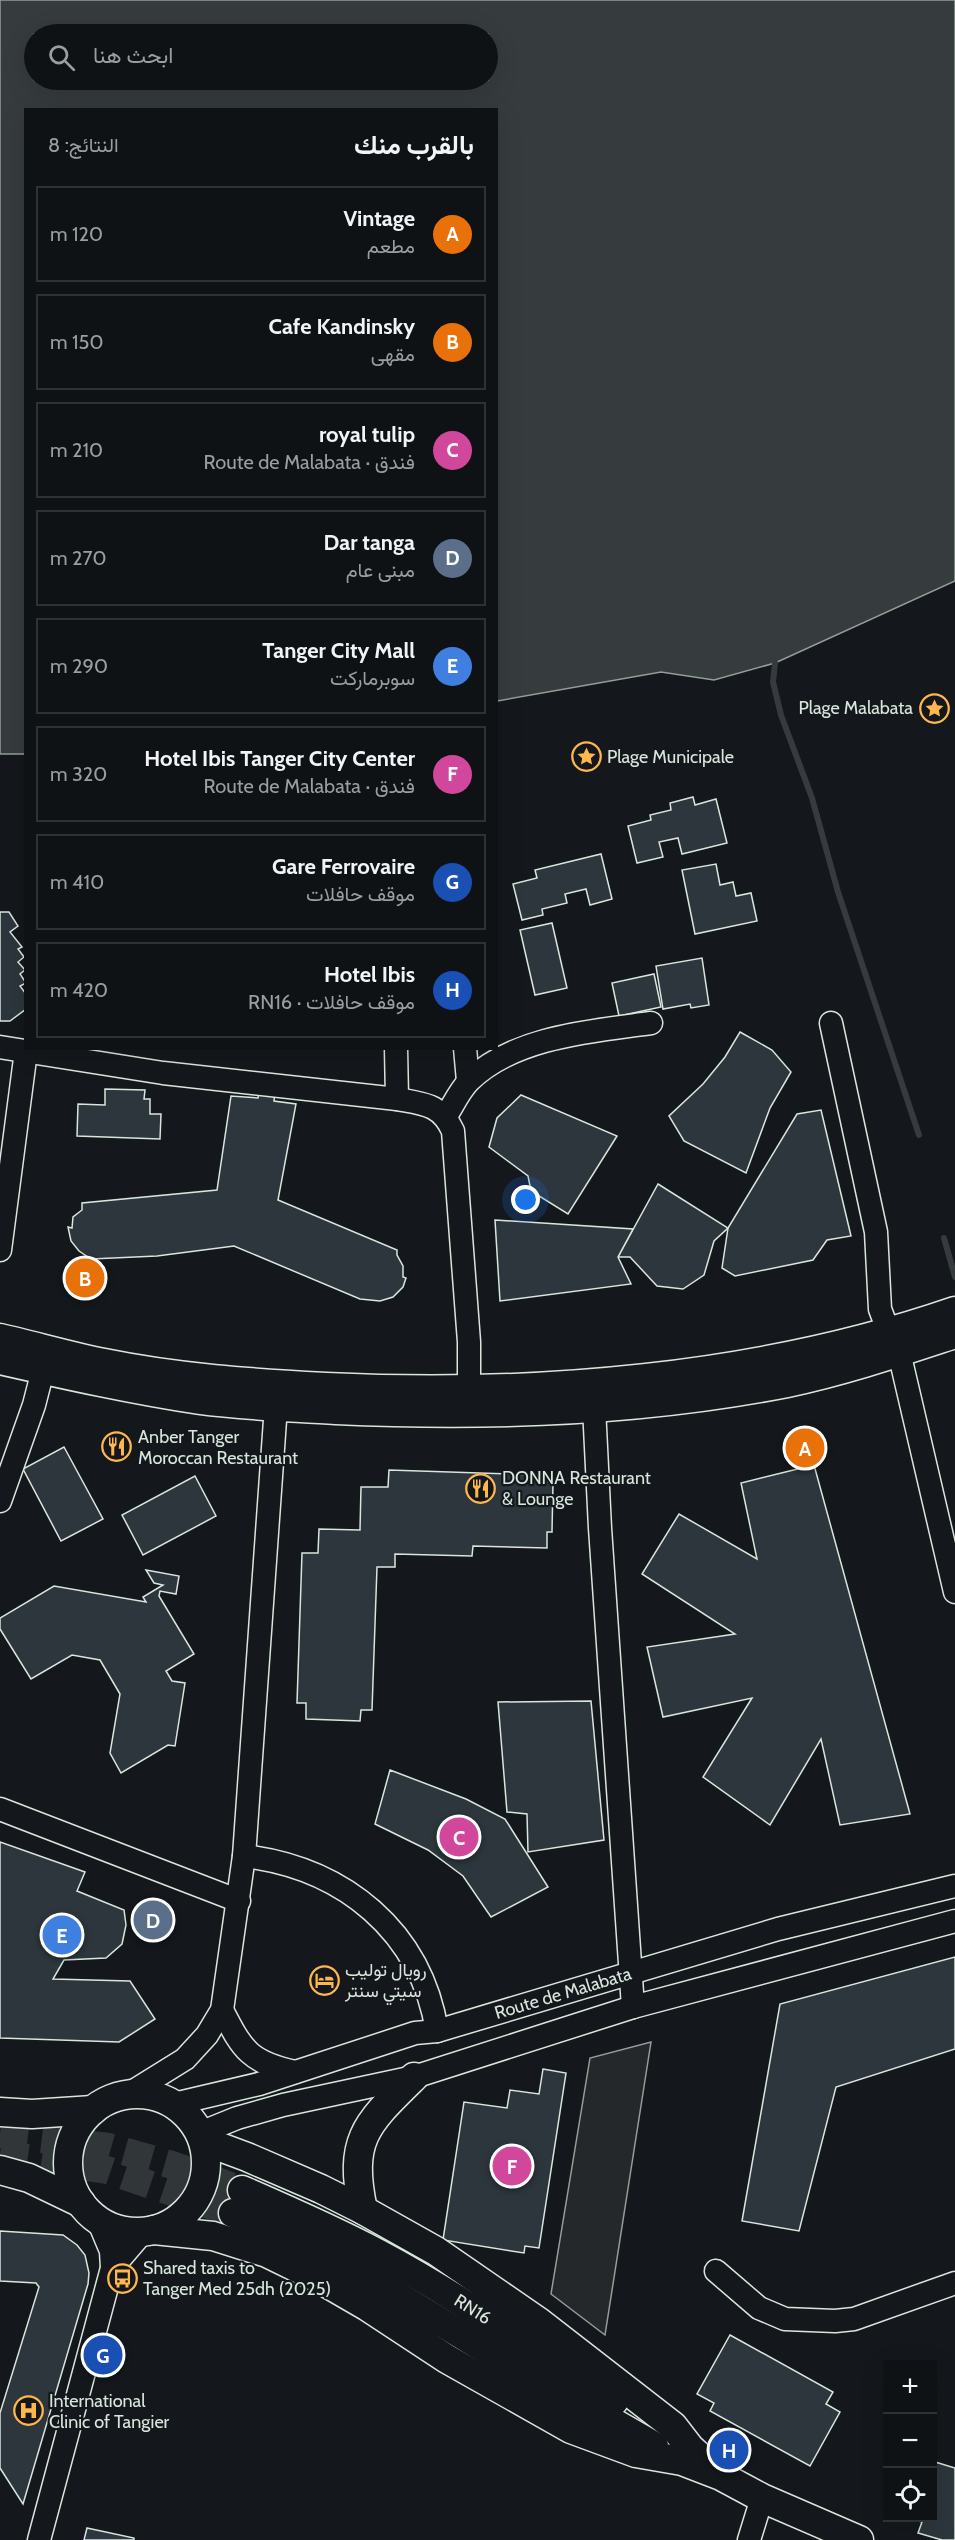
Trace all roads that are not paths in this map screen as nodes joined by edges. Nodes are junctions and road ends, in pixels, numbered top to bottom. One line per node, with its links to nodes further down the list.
1 (651, 1023): 7 (street)
2 (831, 1023): 14 (street)
3 (0, 1047): 6 (street)
4 (396, 1050): 8 (street)
5 (465, 1050): 7 (street)
6 (26, 1051): 8 (street); 10 (street)
7 (468, 1081): 9 (street)
8 (397, 1100): 9 (street)
9 (446, 1116): 17 (street)
10 (0, 1250)
11 (955, 1311): 14 (main road)
12 (955, 1335): 14 (main road)
13 (0, 1338): 17 (main road)
14 (905, 1339): 17 (main road); 19 (main road); 21 (street)
15 (0, 1360): 16 (main road)
16 (43, 1370): 18 (main road); 20 (street)
17 (469, 1390)
18 (276, 1406): 19 (main road); 23 (street)
19 (594, 1407): 27 (street)
20 (0, 1501)
21 (955, 1592)
22 (0, 1809): 25 (street)
23 (244, 1856): 25 (street); 30 (street)
24 (955, 1886): 27 (street, Route de Malabata)
25 (239, 1901): 29 (street)
26 (955, 1921): 28 (street, Route de Malabata)
27 (632, 1972): 28 (street); 30 (street, Route de Malabata)
28 (633, 2007): 32 (street, Route de Malabata)
29 (222, 2010): 31 (street); 33 (street)
30 (437, 2031): 31 (street, Route de Malabata)
31 (295, 2072): 34 (street, Route de Malabata)
32 (414, 2077): 37 (street, Route de Malabata); 40 (main road)
33 (127, 2095): 34 (main road, RN16); 35 (main road, RN16)
34 (174, 2104): 37 (main road, RN16)
35 (93, 2110): 36 (main road, RN16); 41 (main road, RN16)
36 (0, 2112)
37 (202, 2137): 40 (main road, RN16); 42 (main road)
38 (0, 2170): 41 (main road)
39 (238, 2201): 46 (main road, RN16 / RN16)
40 (363, 2210): 46 (main road, RN16)
41 (90, 2211): 42 (main road); 43 (street)
42 (148, 2232): 43 (street); 46 (main road)
43 (112, 2268): 48 (street)
44 (716, 2271): 45 (street)
45 (955, 2283)
46 (686, 2455): 47 (main road, RN16)
47 (762, 2498): 49 (street); 50 (main road, RN16)
48 (39, 2540)
49 (749, 2540)
50 (860, 2540)

